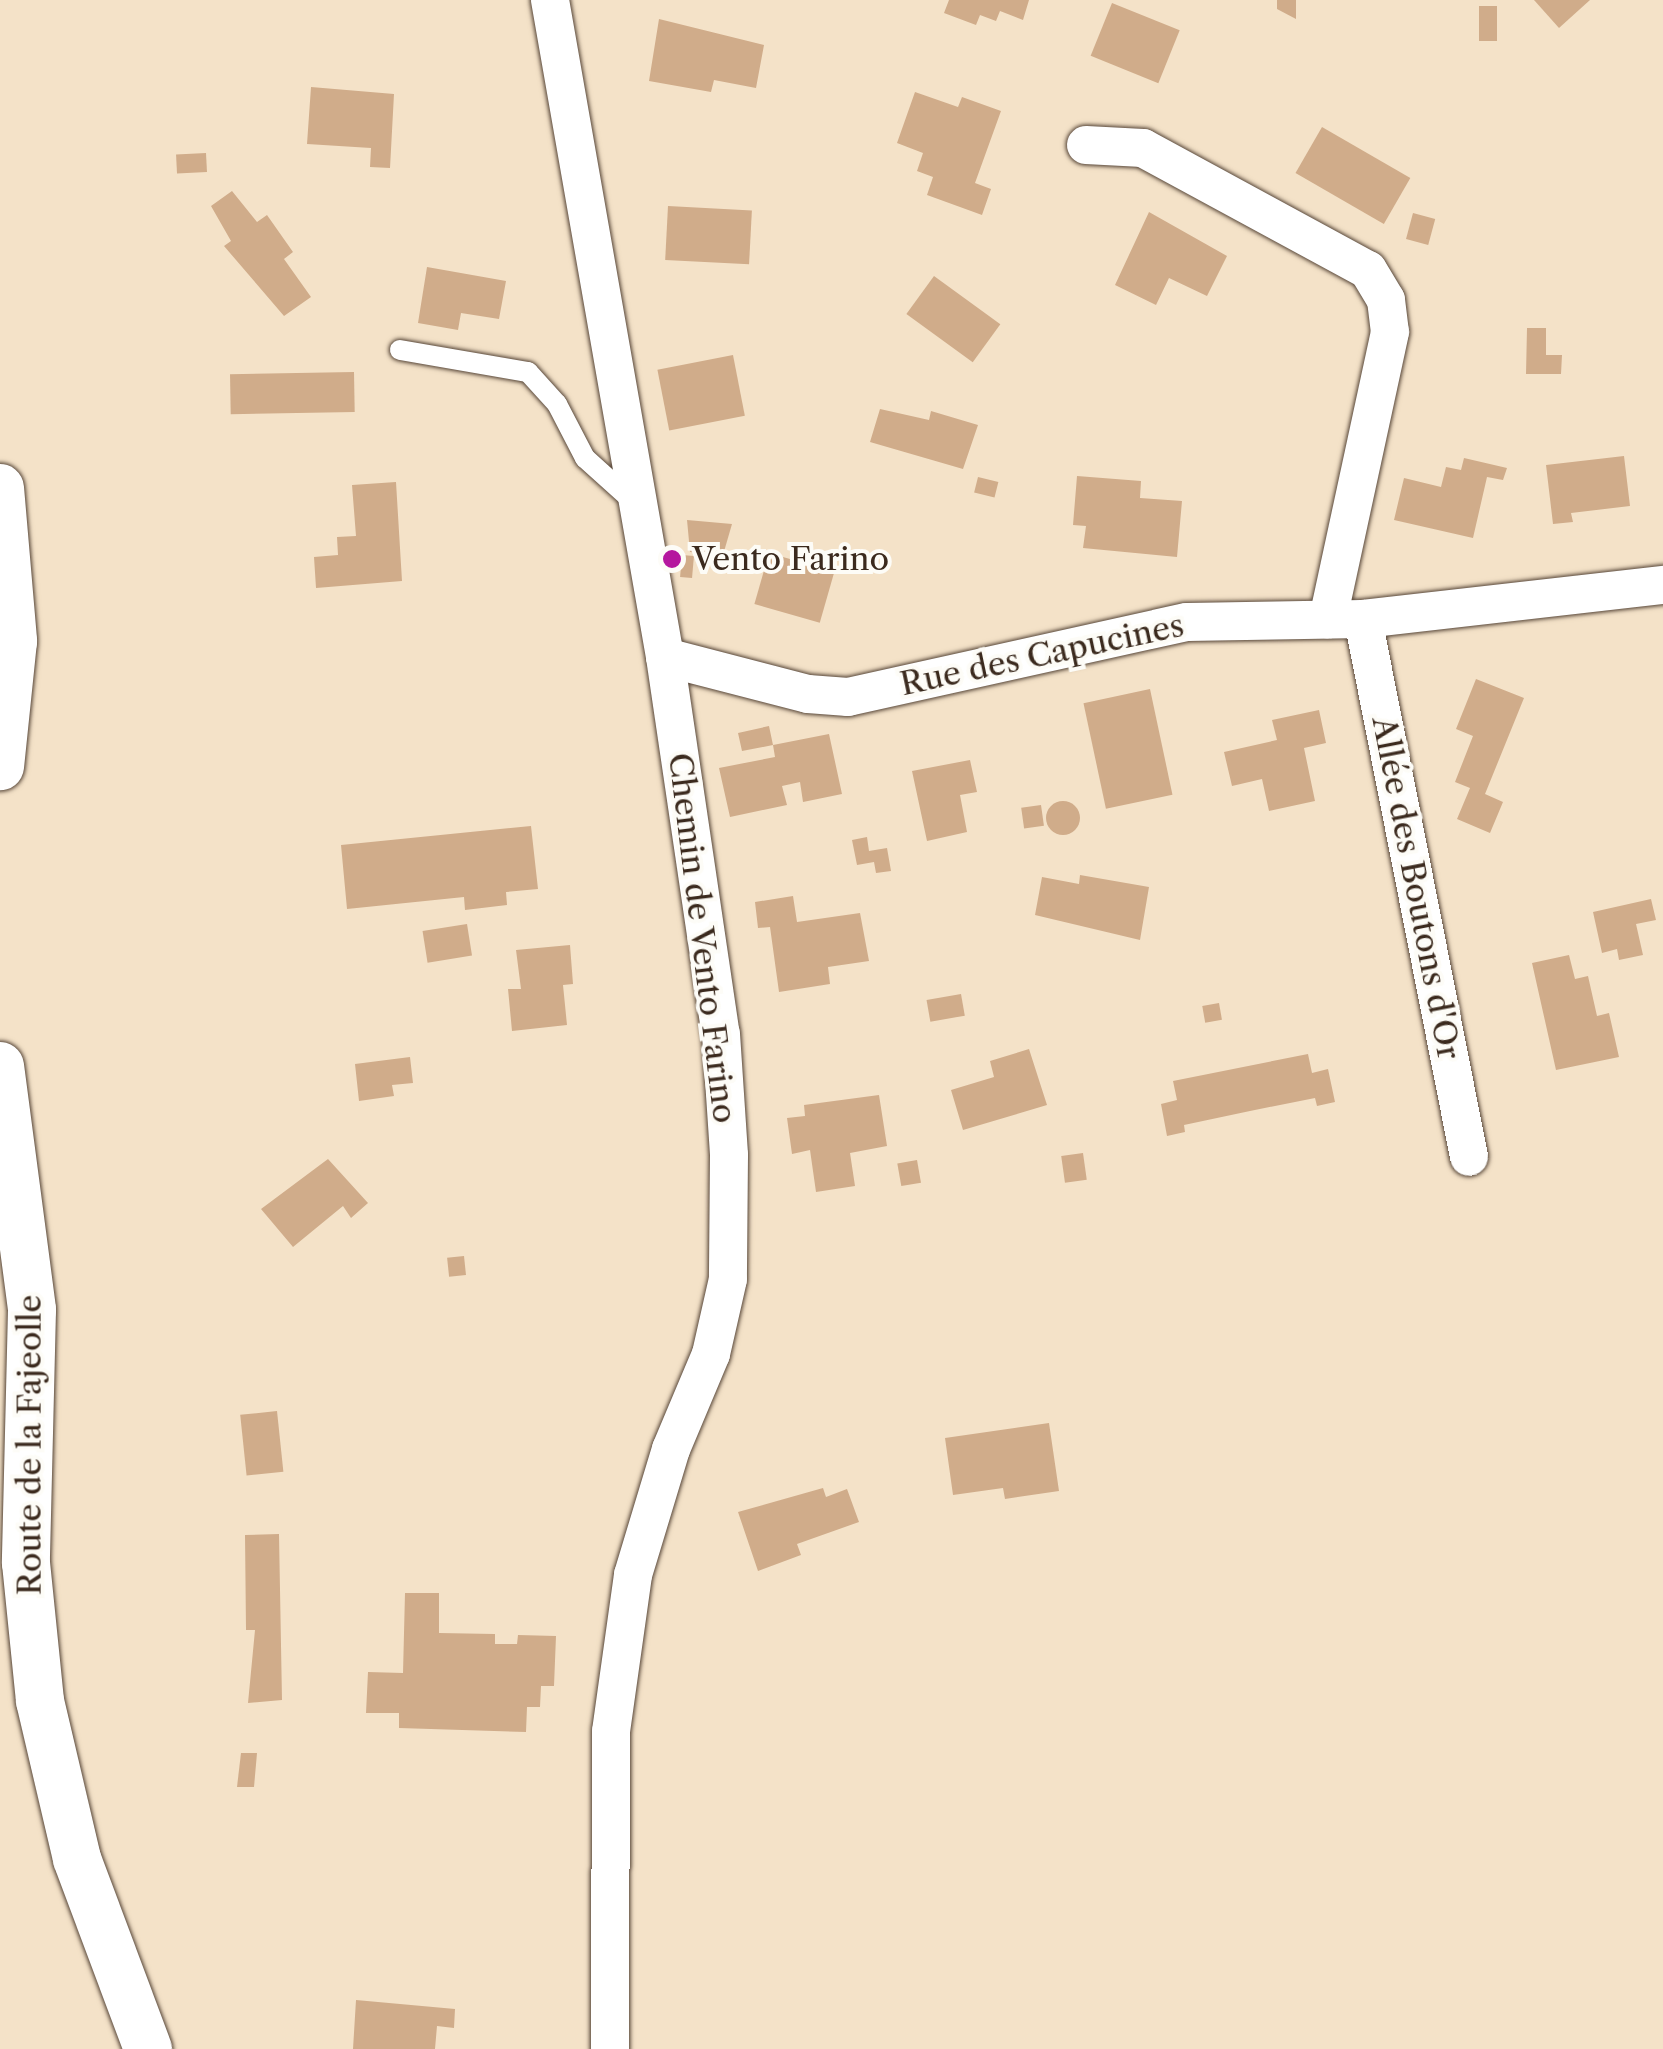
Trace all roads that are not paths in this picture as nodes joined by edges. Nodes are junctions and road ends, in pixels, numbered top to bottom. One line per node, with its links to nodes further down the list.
1 (550, 0): 5 (street, Chemin de Vento Farino)
2 (1086, 145): 7 (street)
3 (400, 350): 5 (lane)
4 (0, 488): 9 (street)
5 (638, 506): 8 (street, Chemin de Vento Farino)
6 (1663, 584): 7 (street, Rue des Capucines)
7 (1345, 619): 8 (street, Rue des Capucines); 11 (street, Allée des Boutons d'Or)
8 (665, 657): 13 (street, Chemin de Vento Farino)
9 (0, 766)
10 (0, 1066): 12 (street, Route de la Fajeolle)
11 (1469, 1157)
12 (148, 2049)
13 (610, 2049)

